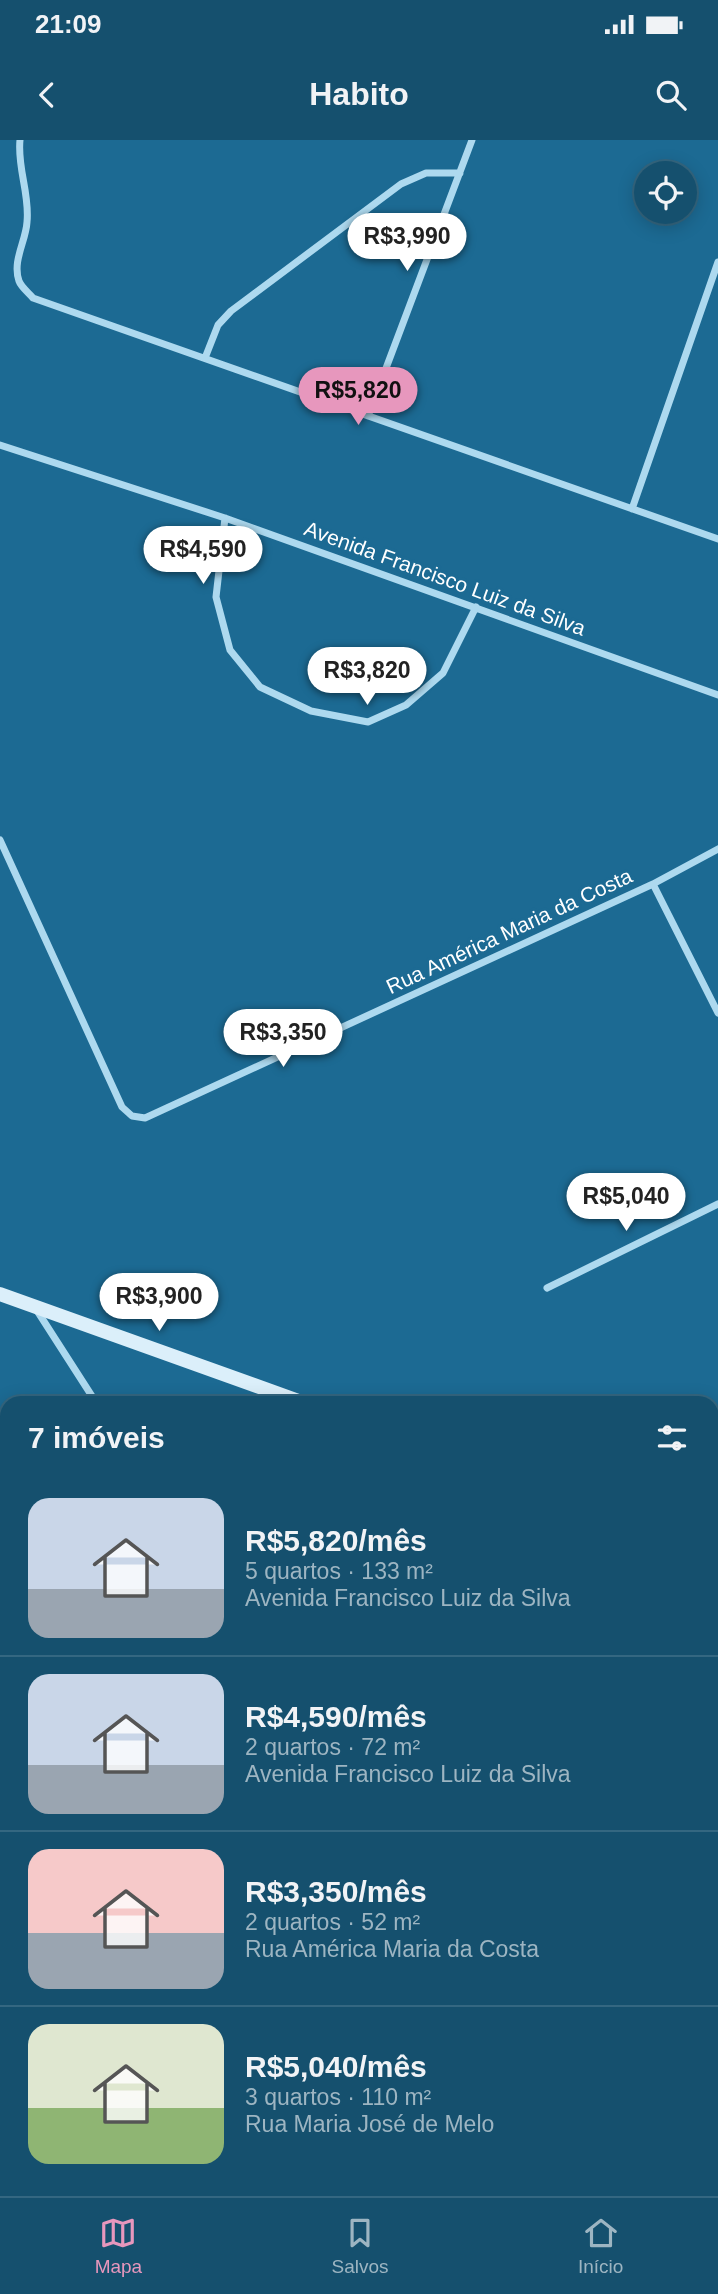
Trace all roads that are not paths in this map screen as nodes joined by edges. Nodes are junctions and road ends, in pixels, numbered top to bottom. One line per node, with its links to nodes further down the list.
1 (20, 140): 5 (street)
2 (472, 140): 3 (street)
3 (460, 173): 5 (street); 6 (street)
4 (718, 262): 8 (street)
5 (205, 358): 6 (street)
6 (368, 416): 8 (street)
7 (0, 445): 9 (street, Avenida Francisco Luiz da Silva)
8 (632, 509): 10 (street)
9 (225, 518): 11 (street, Avenida Francisco Luiz da Silva); 11 (street)
10 (718, 539)
11 (476, 607): 12 (street, Avenida Francisco Luiz da Silva)
12 (718, 695)
13 (0, 840): 15 (street, Rua América Maria da Costa)
14 (718, 849): 15 (street, Rua América Maria da Costa)
15 (653, 884): 16 (street)
16 (718, 1013)
17 (718, 1204): 18 (street)
18 (547, 1288)
19 (0, 1294): 20 (street)
20 (36, 1308): 21 (street); 22 (street)
21 (92, 1396)
22 (284, 1396)

